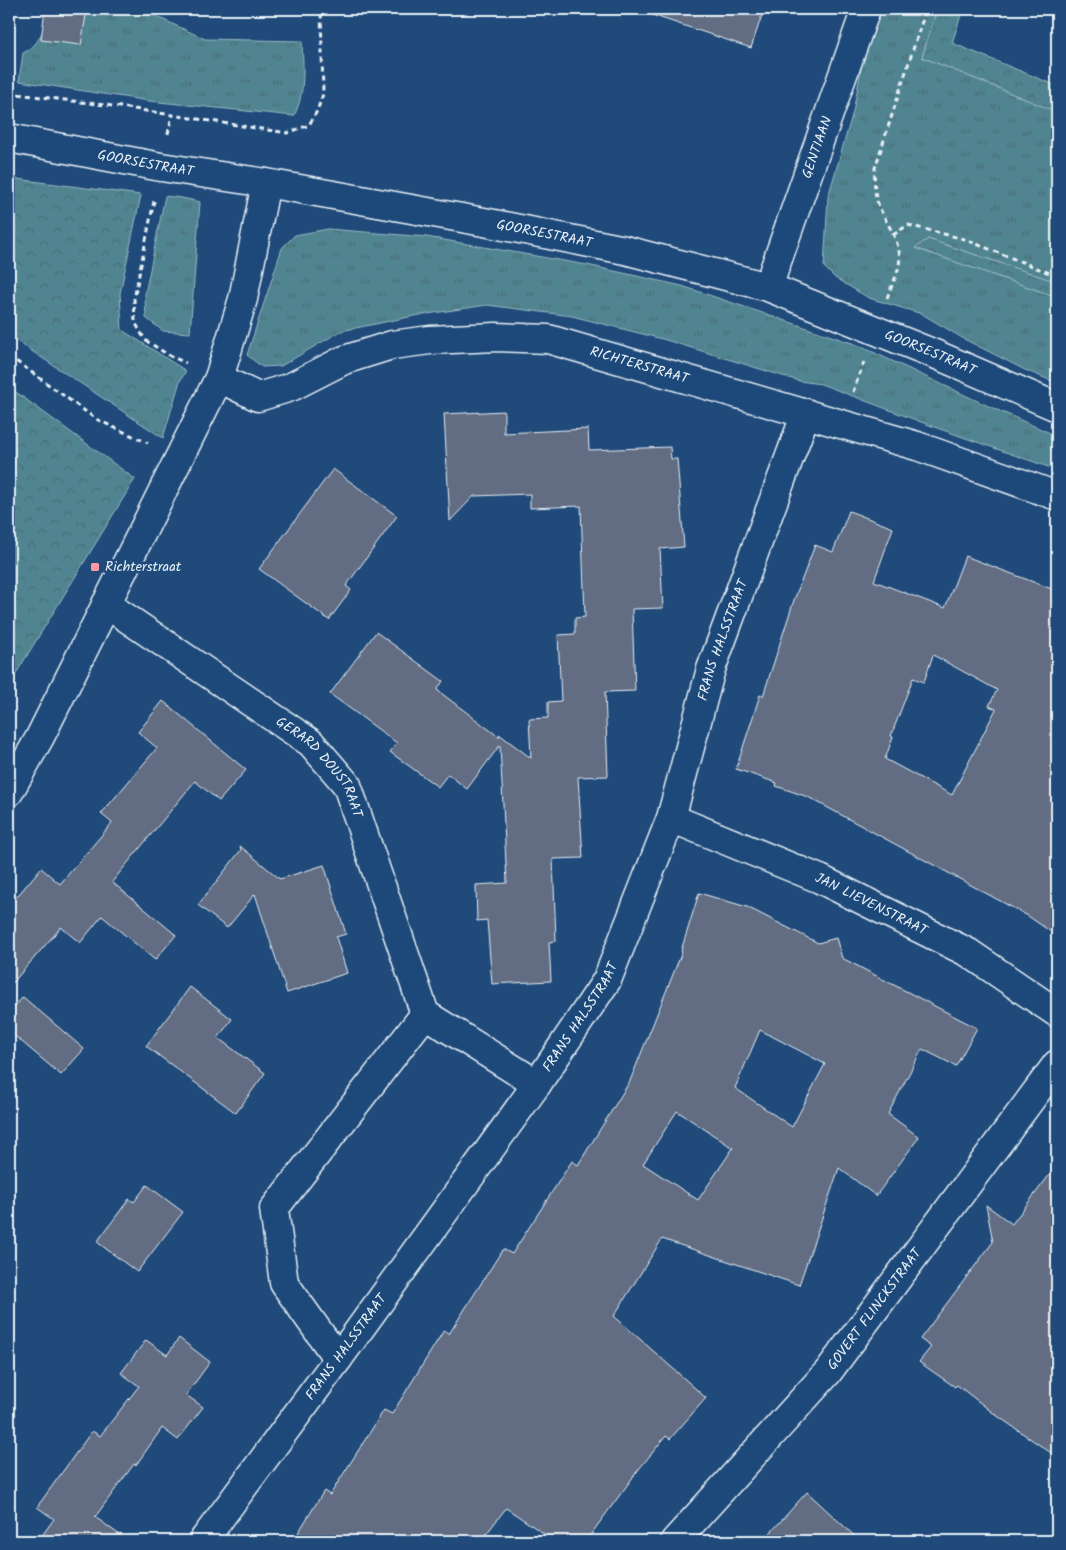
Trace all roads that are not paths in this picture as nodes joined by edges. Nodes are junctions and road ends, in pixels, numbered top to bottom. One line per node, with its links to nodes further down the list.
1 (866, 9): 4 (street, GENTIAAN)
2 (9, 138): 3 (street, GOORSESTRAAT)
3 (266, 183): 4 (street, GOORSESTRAAT); 5 (street)
4 (768, 287): 6 (street, GOORSESTRAAT)
5 (218, 378): 7 (street, RICHTERSTRAAT); 9 (street)
6 (1057, 407)
7 (806, 413): 8 (street, RICHTERSTRAAT); 11 (street, FRANS HALSSTRAAT)
8 (1057, 496)
9 (106, 604): 10 (street); 13 (street, GERARD DOUSTRAAT)
10 (9, 792)
11 (671, 818): 12 (street, JAN LIEVENSTRAAT); 15 (street, FRANS HALSSTRAAT)
12 (1057, 1013)
13 (425, 1014): 15 (street); 16 (street)
14 (1057, 1064): 18 (street, GOVERT FLINCKSTRAAT)
15 (537, 1084): 16 (street, FRANS HALSSTRAAT)
16 (338, 1359): 17 (street, FRANS HALSSTRAAT)
17 (203, 1541)
18 (675, 1541)

